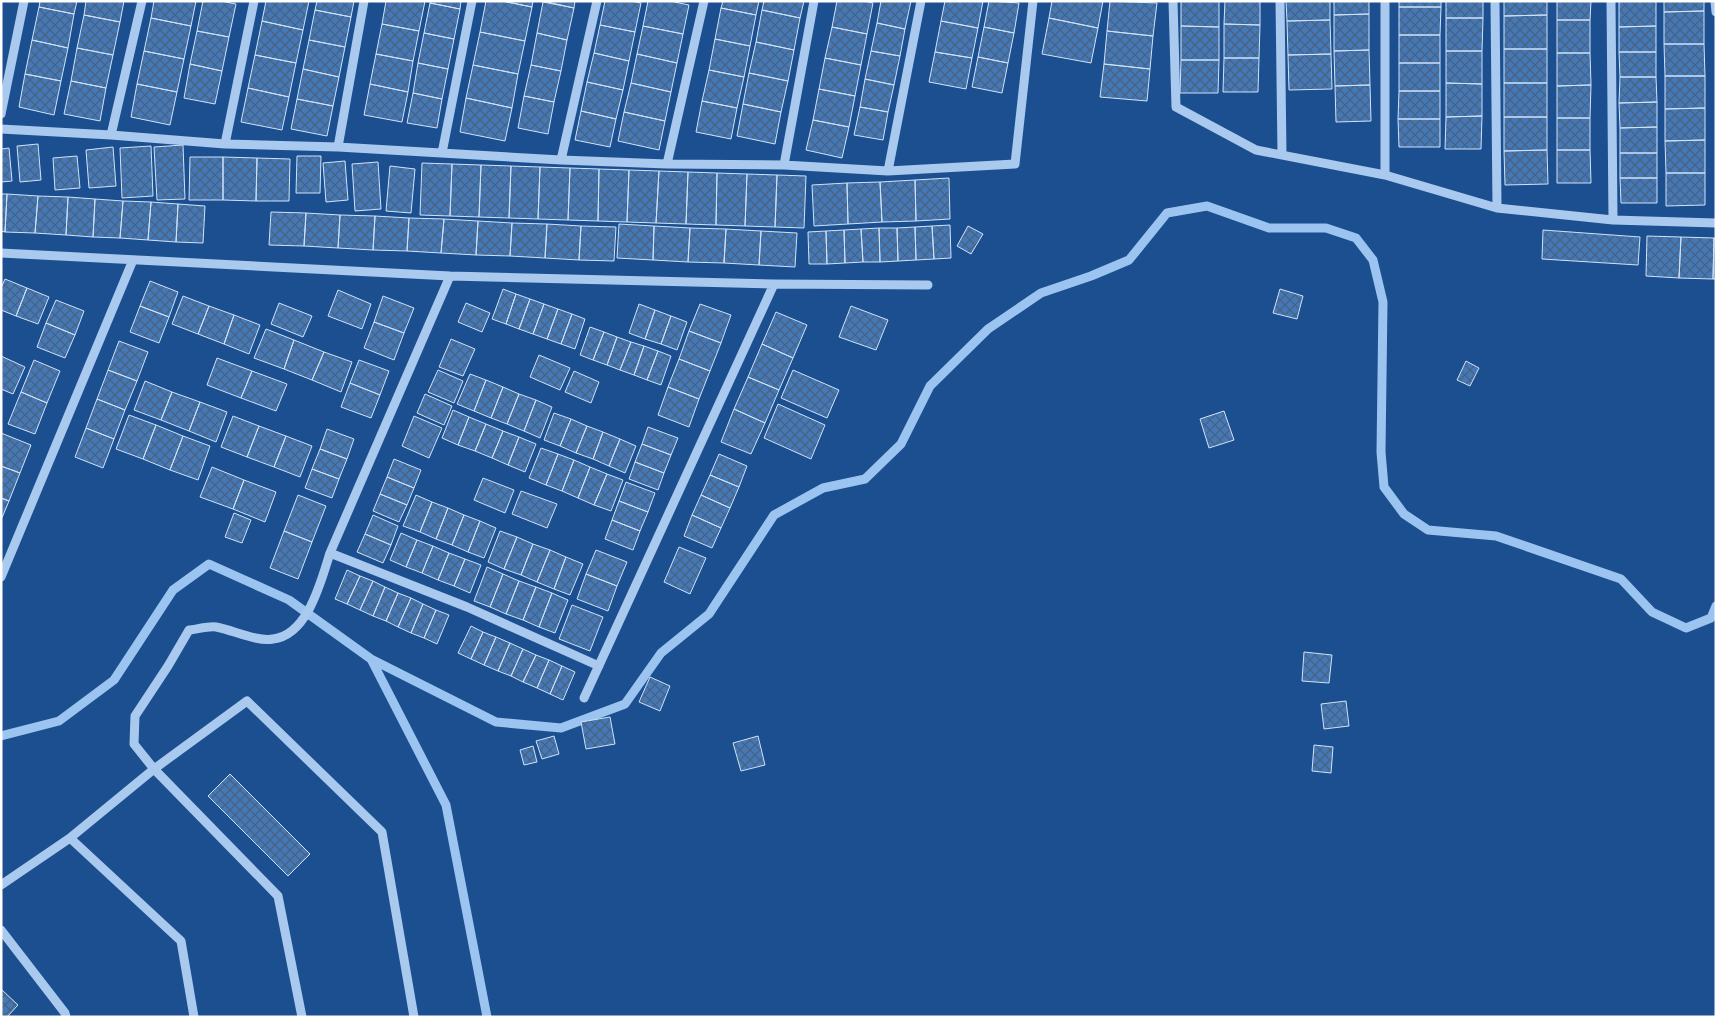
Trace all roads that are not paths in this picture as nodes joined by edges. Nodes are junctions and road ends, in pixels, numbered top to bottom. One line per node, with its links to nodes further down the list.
1 (24, 1): 18 (street)
2 (142, 1): 20 (street)
3 (254, 1): 21 (street)
4 (364, 1): 22 (street)
5 (472, 1): 23 (street)
6 (597, 1): 25 (street)
7 (704, 1): 26 (street)
8 (814, 1): 27 (street)
9 (921, 1): 28 (street)
10 (1033, 1): 28 (street)
11 (1173, 1): 24 (street)
12 (1280, 1): 24 (street)
13 (1385, 1): 29 (street)
14 (1495, 1): 30 (street)
15 (1611, 1): 31 (street)
16 (1716, 1): 17 (street)
17 (1716, 12)
18 (1, 114)
19 (1, 129): 20 (street)
20 (111, 135): 21 (street)
21 (225, 144): 22 (street)
22 (338, 147): 23 (street)
23 (442, 153): 25 (street)
24 (1282, 155): 29 (street)
25 (561, 160): 26 (street)
26 (667, 164): 27 (street)
27 (784, 165): 28 (street)
28 (888, 170)
29 (1385, 175): 30 (street)
30 (1497, 208): 31 (street)
31 (1613, 220): 32 (street)
32 (1716, 224)
33 (1, 253): 34 (street)
34 (133, 260): 35 (street); 39 (street)
35 (450, 276): 36 (street); 38 (street)
36 (774, 284): 37 (street); 40 (street)
37 (928, 285)
38 (330, 553): 40 (street); 42 (street)
39 (1, 577)
40 (599, 666): 41 (street)
41 (584, 698)
42 (154, 769): 43 (street); 48 (street); 49 (street)
43 (70, 838): 44 (street); 47 (street)
44 (1, 885)
45 (1, 930): 46 (street)
46 (66, 1017)
47 (194, 1017)
48 (302, 1017)
49 (414, 1017)

